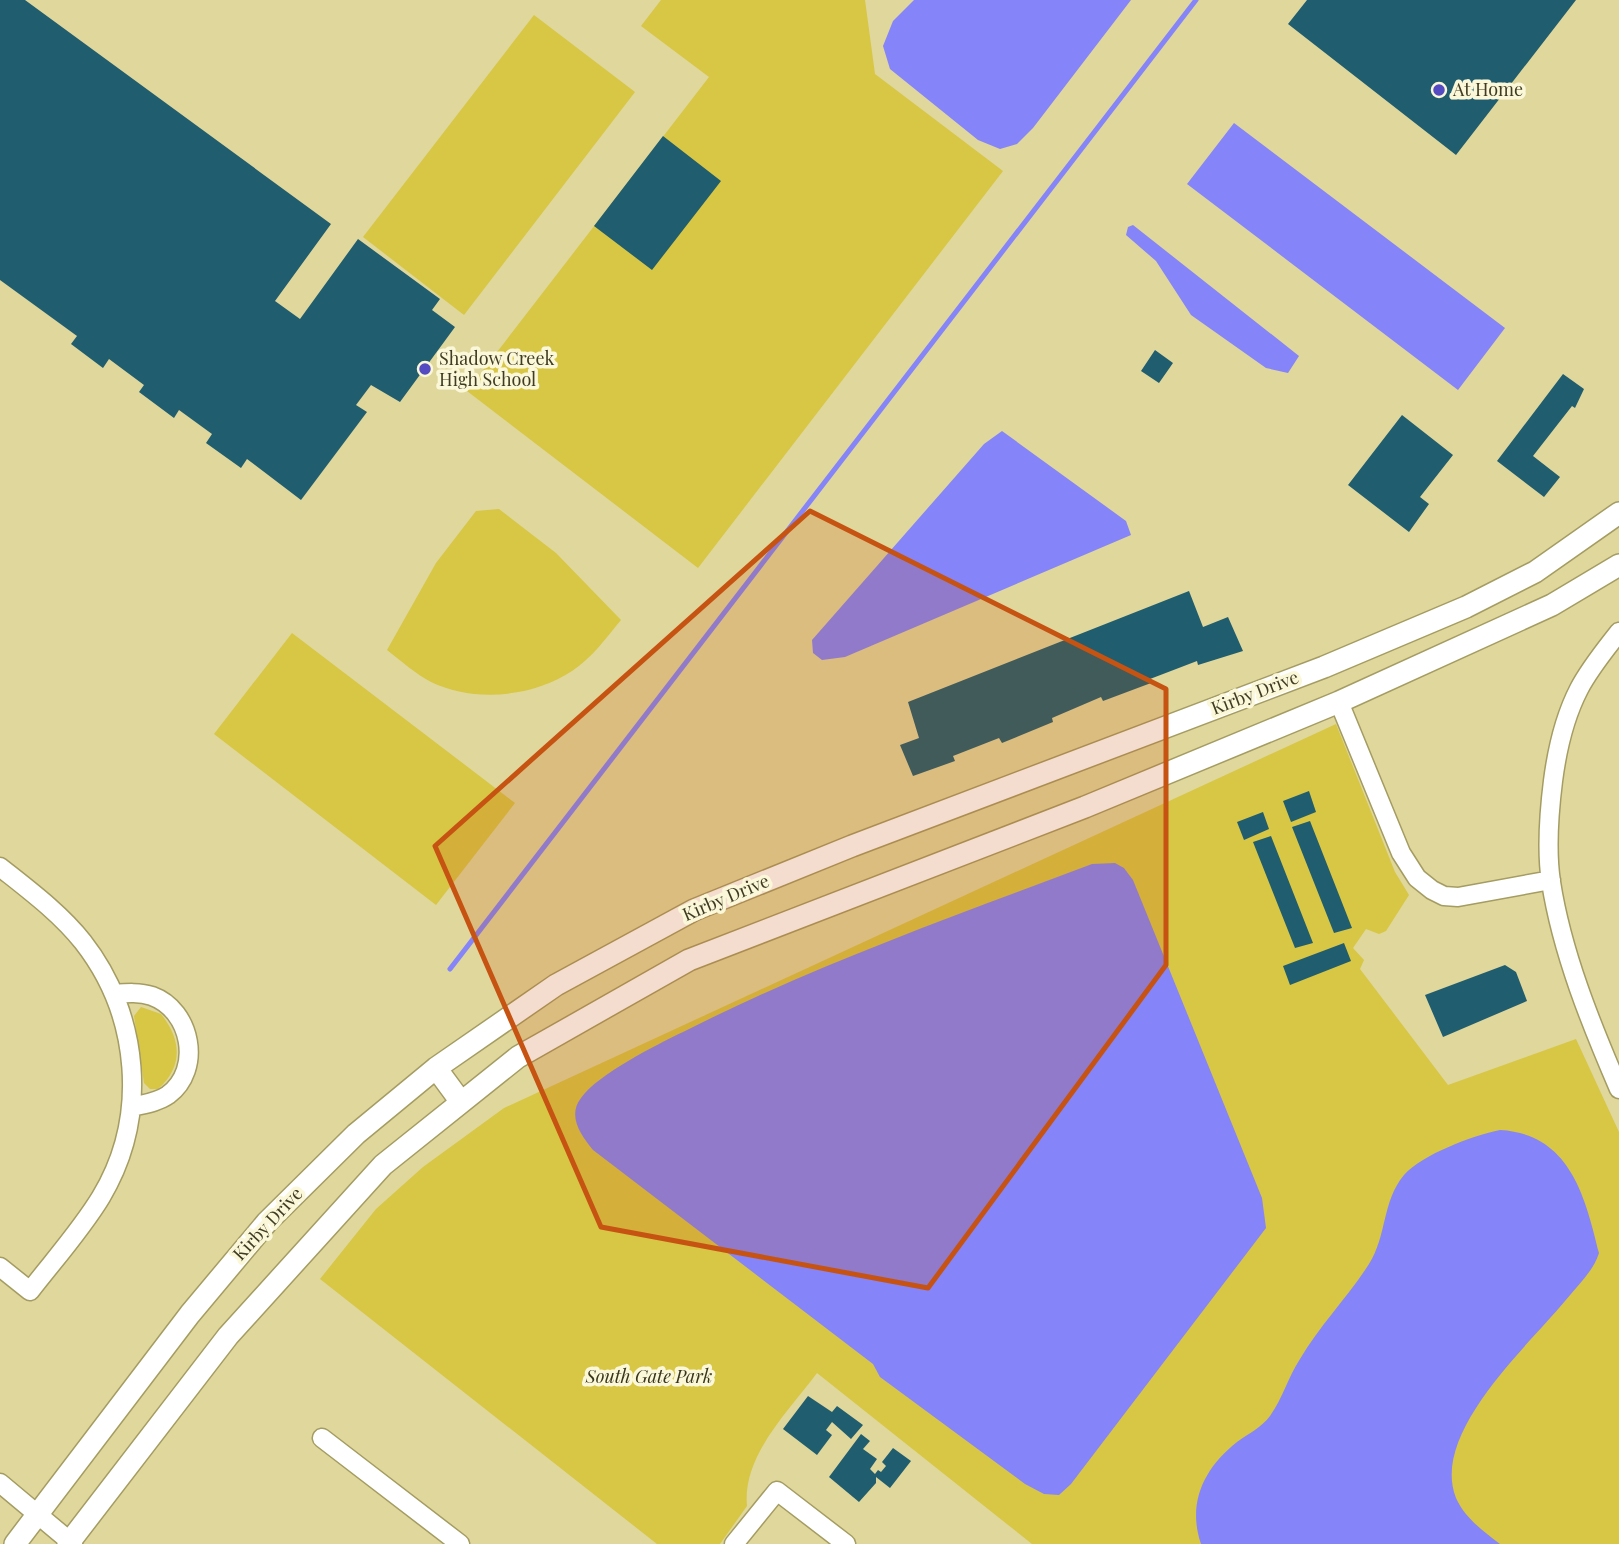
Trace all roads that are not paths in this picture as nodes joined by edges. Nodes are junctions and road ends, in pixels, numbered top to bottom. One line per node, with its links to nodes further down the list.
1 (1619, 513): 3 (main road, Kirby Drive)
2 (1619, 565): 4 (main road)
3 (1535, 572): 4 (main road); 6 (main road, Kirby Drive)
4 (1552, 605): 7 (main road)
5 (1619, 632): 9 (street)
6 (1324, 667): 7 (main road); 11 (main road, Kirby Drive)
7 (1339, 702): 9 (street); 13 (main road)
8 (0, 867): 10 (street)
9 (1550, 880): 12 (street)
10 (114, 994): 14 (street); 14 (street)
11 (436, 1068): 13 (main road); 18 (main road, Kirby Drive)
12 (1619, 1089)
13 (461, 1102): 19 (main road)
14 (132, 1107): 15 (street)
15 (0, 1268)
16 (322, 1438): 21 (street)
17 (0, 1483): 18 (street)
18 (37, 1514): 19 (street); 20 (main road, Kirby Drive)
19 (70, 1543)
20 (15, 1544)
21 (460, 1544)
22 (734, 1544): 23 (street)
23 (846, 1544)

